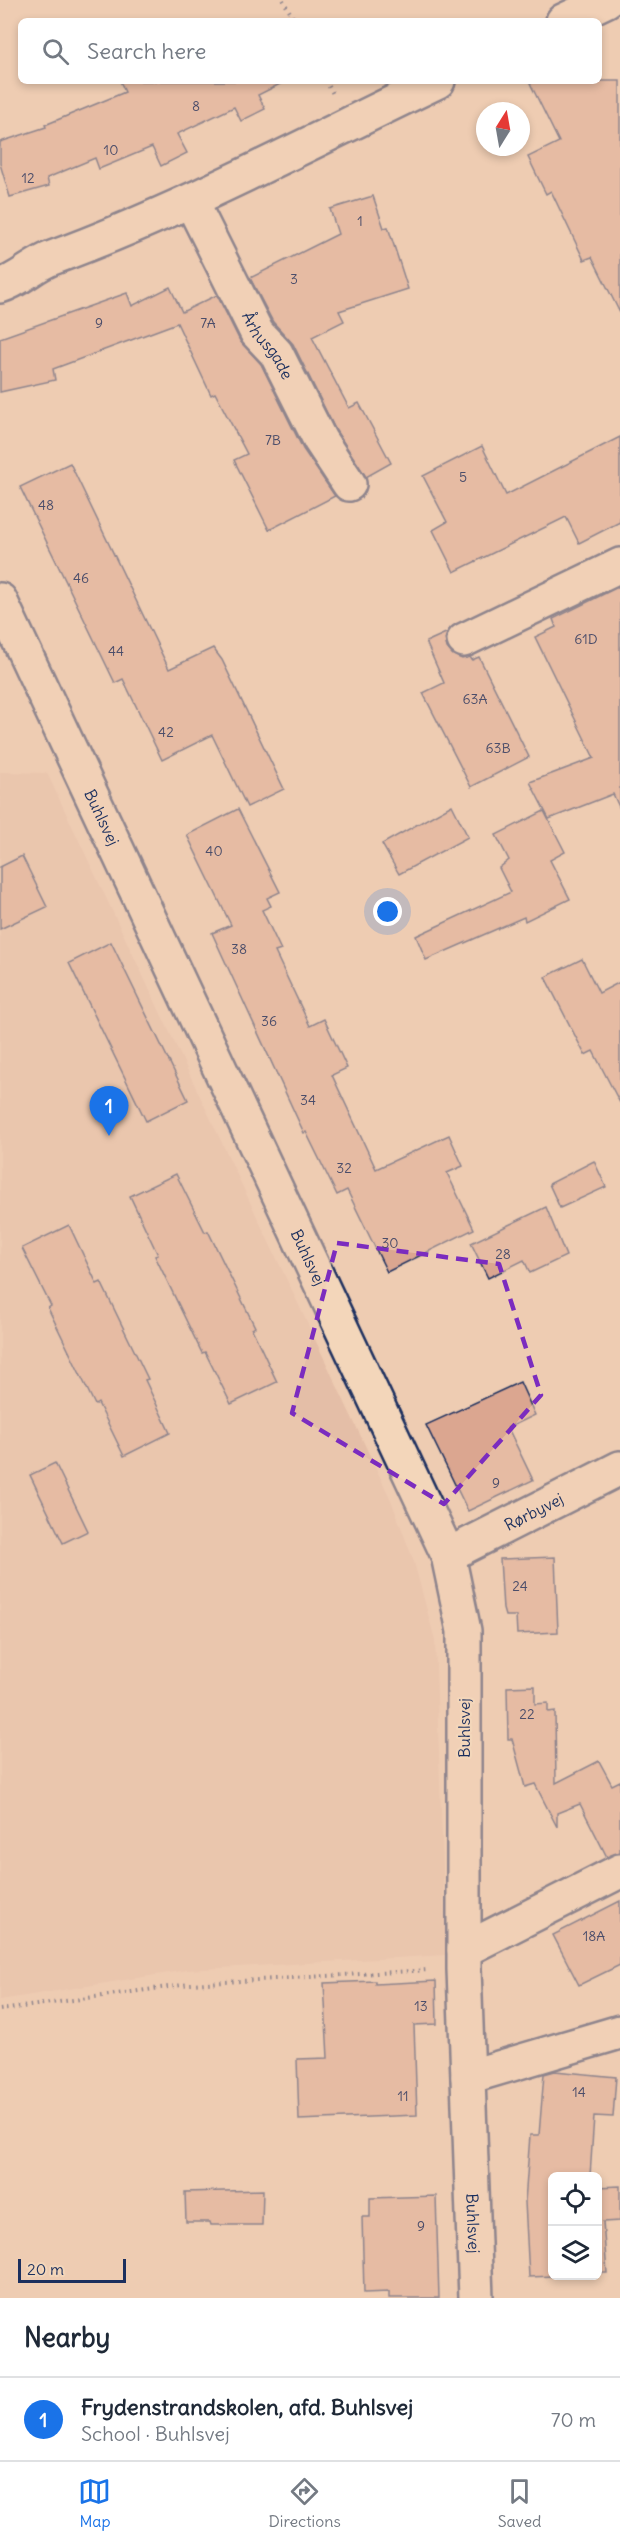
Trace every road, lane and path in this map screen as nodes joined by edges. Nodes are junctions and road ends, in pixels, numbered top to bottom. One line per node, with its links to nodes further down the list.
1 (284, 0): 3 (path)
2 (607, 0): 4 (street)
3 (293, 18)
4 (569, 18)
5 (432, 84): 6 (street)
6 (191, 201): 8 (street); 10 (street, Århusgade)
7 (0, 262): 8 (street)
8 (38, 264): 9 (street)
9 (0, 286)
10 (349, 484)
11 (620, 565): 13 (street)
12 (0, 600): 15 (street, Buhlsvej)
13 (464, 640)
14 (620, 1468): 15 (street, Rørbyvej)
15 (448, 1556): 17 (street, Buhlsvej)
16 (620, 1871): 17 (street)
17 (464, 1960): 18 (path); 20 (street, Buhlsvej)
18 (0, 2010)
19 (620, 2032): 20 (street)
20 (468, 2077): 21 (street, Buhlsvej)
21 (476, 2298)

